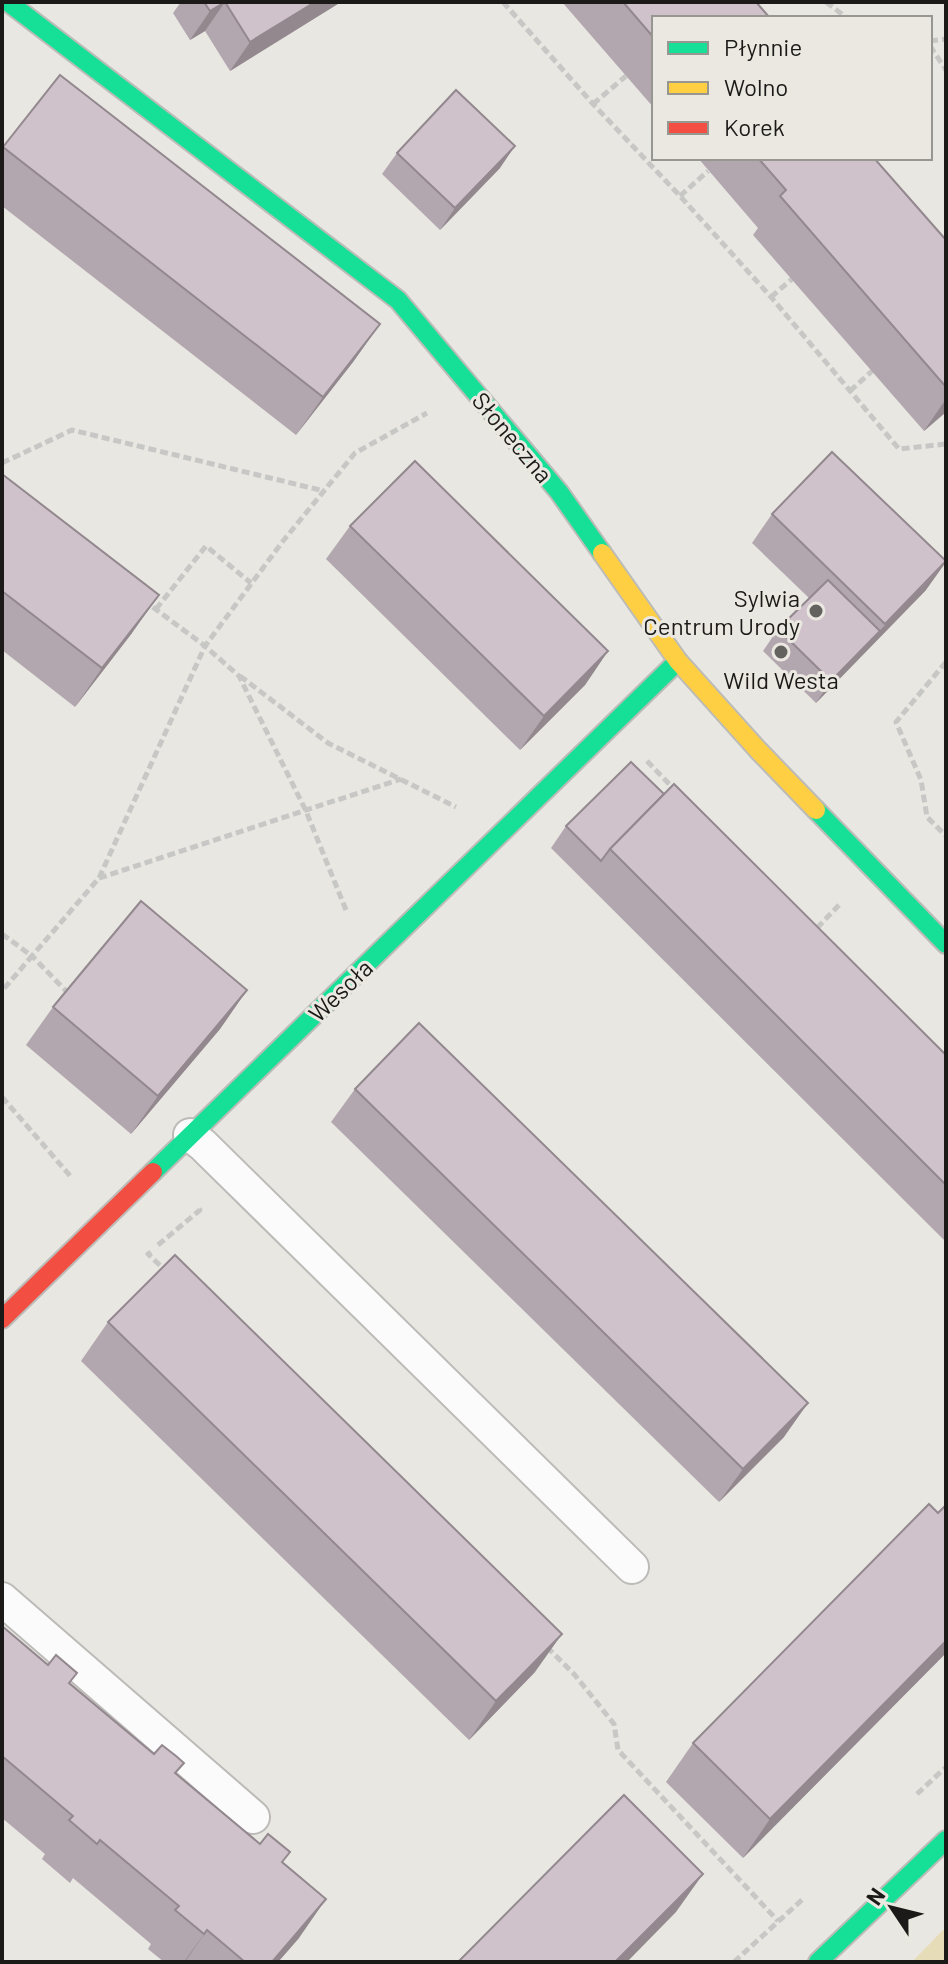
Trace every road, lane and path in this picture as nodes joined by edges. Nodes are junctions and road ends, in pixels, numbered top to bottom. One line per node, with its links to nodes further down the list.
1 (8, 2): 23 (street, Słoneczna)
2 (826, 2): 4 (path)
3 (507, 3): 8 (path)
4 (844, 16)
5 (932, 46): 6 (path)
6 (946, 70)
7 (626, 76): 8 (path)
8 (593, 104): 10 (path)
9 (708, 171): 10 (path)
10 (680, 196): 12 (path)
11 (792, 279): 12 (path)
12 (771, 297): 14 (path)
13 (872, 371): 14 (path)
14 (850, 391): 16 (path)
15 (428, 412): 18 (path)
16 (946, 444)
17 (2, 463): 18 (path)
18 (324, 491): 19 (path)
19 (251, 583): 21 (path); 22 (path)
20 (145, 601): 21 (path)
21 (156, 609): 22 (path)
22 (205, 646): 25 (path); 30 (path)
23 (678, 661): 35 (street, Słoneczna); 40 (street, Wesoła)
24 (946, 662): 29 (path)
25 (239, 676): 26 (path); 27 (path)
26 (401, 779): 27 (path); 28 (path)
27 (306, 811): 30 (path); 31 (path)
28 (469, 813)
29 (946, 836)
30 (99, 878): 36 (path)
31 (346, 912)
32 (807, 918): 33 (path)
33 (817, 928)
34 (2, 934): 36 (path)
35 (946, 944)
36 (32, 956): 37 (path); 38 (path)
37 (2, 991)
38 (69, 994)
39 (2, 1097): 41 (path)
40 (190, 1135): 44 (street, Wesoła); 45 (lane)
41 (81, 1190)
42 (190, 1199): 43 (path)
43 (170, 1276)
44 (2, 1319)
45 (632, 1567)
46 (2, 1599): 48 (lane)
47 (541, 1641): 50 (path)
48 (253, 1817)
49 (946, 1840): 51 (street)
50 (778, 1921)
51 (818, 1962)

